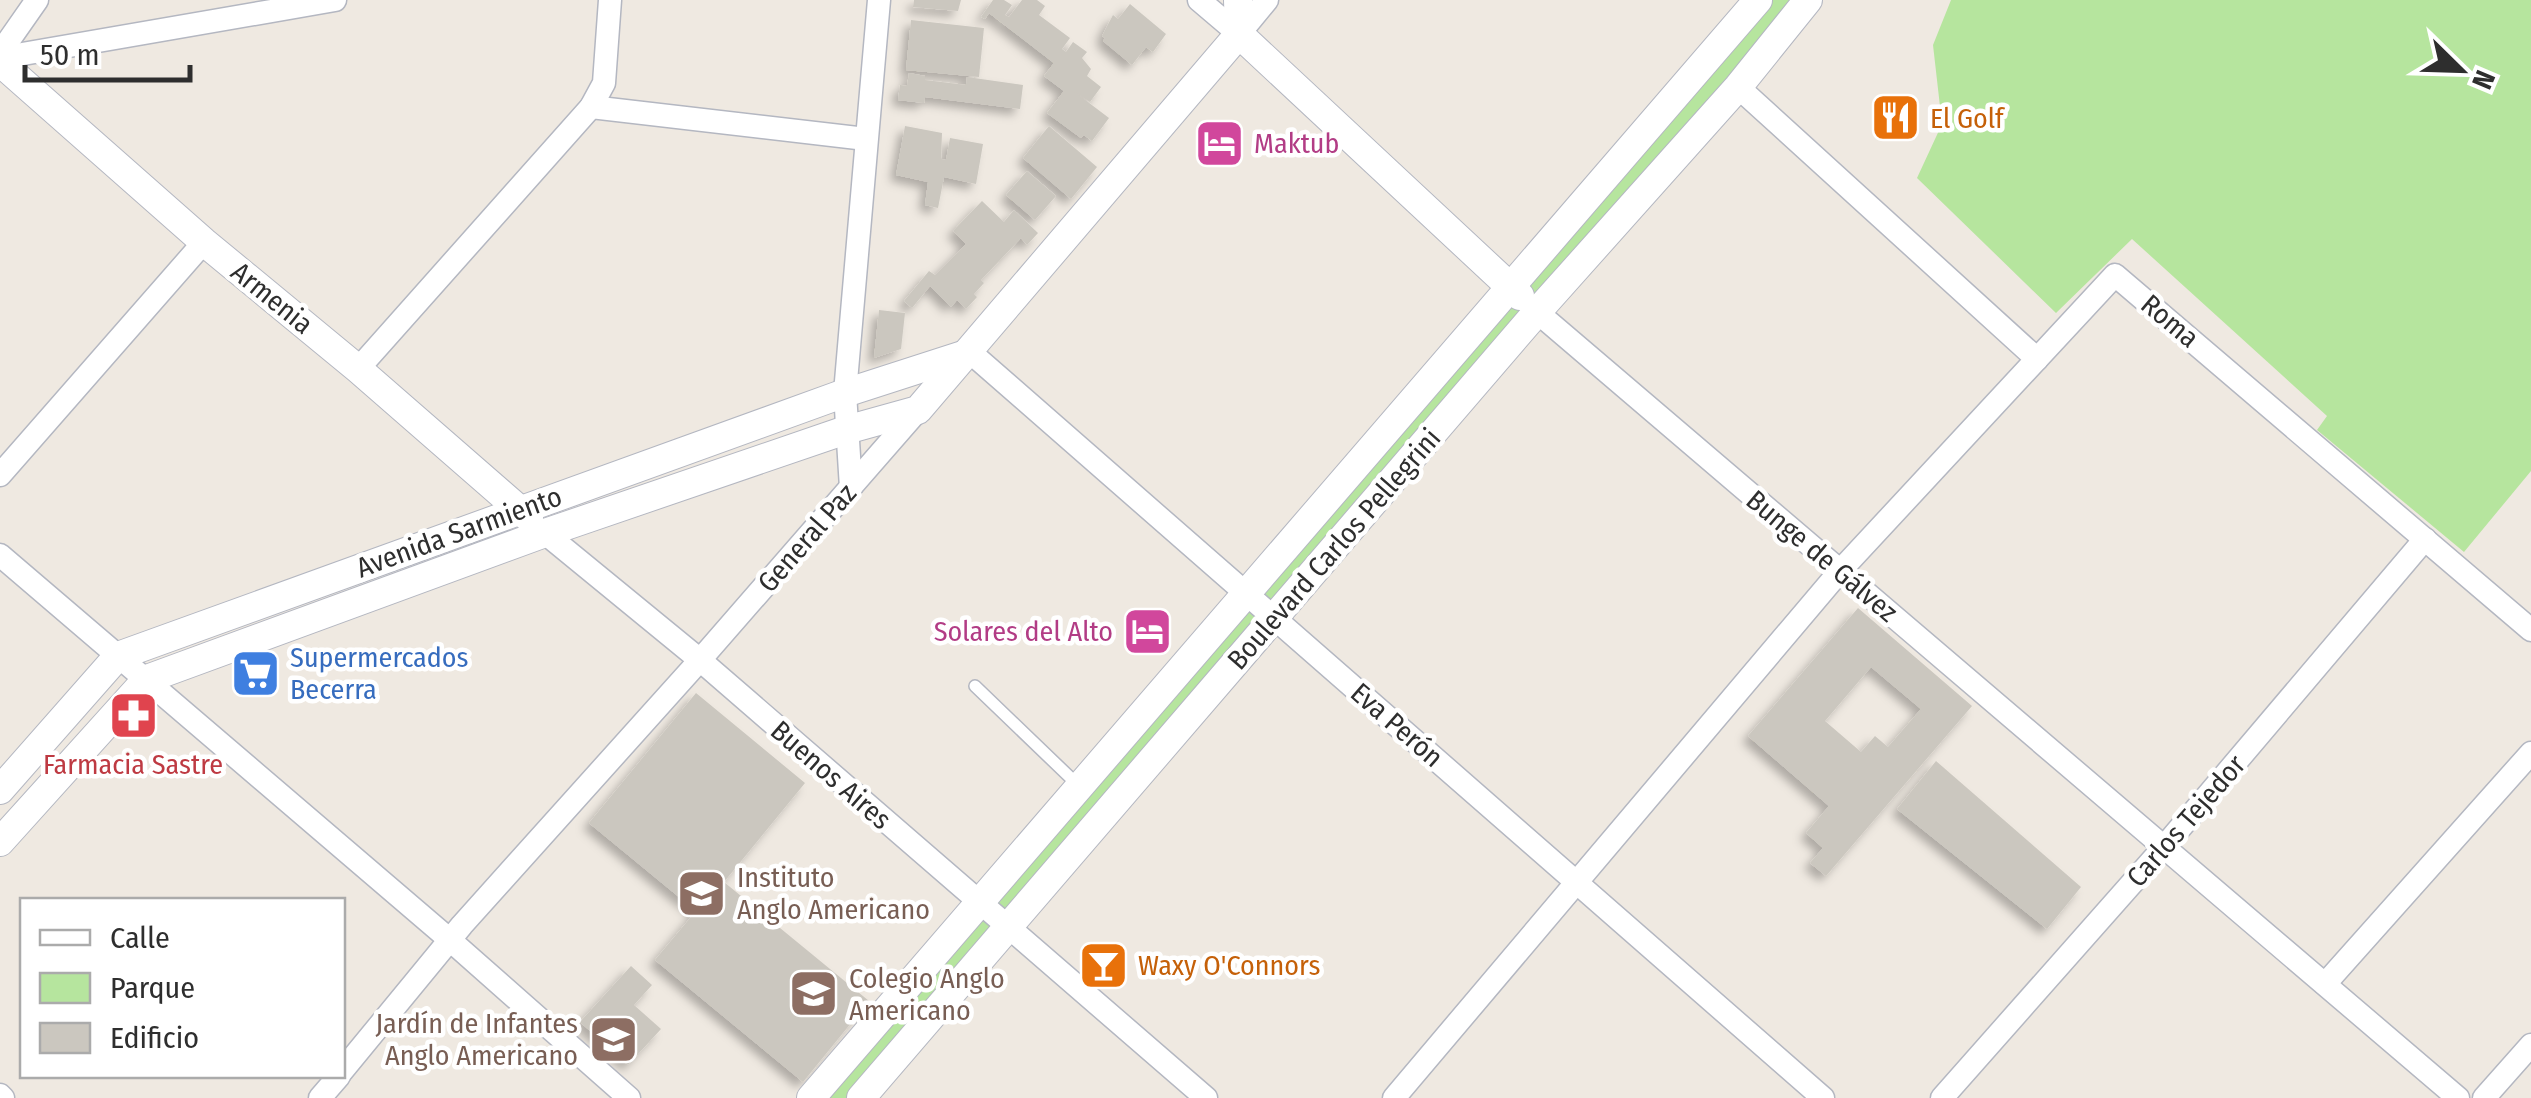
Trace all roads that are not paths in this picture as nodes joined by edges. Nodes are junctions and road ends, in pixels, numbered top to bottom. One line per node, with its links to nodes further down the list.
1 (38, 0): 11 (street)
2 (335, 0): 11 (street)
3 (610, 0): 13 (street)
4 (879, 0): 14 (street)
5 (1199, 0): 10 (street, Bunge de Gálvez)
6 (1238, 0): 10 (street)
7 (1267, 0): 10 (street, General Paz)
8 (1758, 0): 16 (street, Boulevard Carlos Pellegrini)
9 (1808, 0): 12 (street, Boulevard Carlos Pellegrini)
10 (1239, 34): 16 (street, Bunge de Gálvez); 18 (street, General Paz)
11 (0, 58): 15 (street, Armenia)
12 (1738, 87): 17 (street, Boulevard Carlos Pellegrini); 19 (street)
13 (591, 107): 14 (street); 20 (street)
14 (866, 139): 21 (street)
15 (204, 242): 20 (street, Armenia); 24 (street)
16 (1509, 286): 17 (street, Bunge de Gálvez); 31 (street, Boulevard Carlos Pellegrini)
17 (1537, 312): 30 (street, Bunge de Gálvez); 32 (street, Boulevard Carlos Pellegrini)
18 (970, 352): 21 (street, Avenida Sarmiento); 22 (street, General Paz); 31 (street, Eva Perón)
19 (2037, 358): 28 (street, Roma); 30 (street, Roma)
20 (358, 369): 26 (street, Armenia)
21 (845, 393): 23 (street); 26 (street, Avenida Sarmiento)
22 (918, 410): 23 (street, Avenida Sarmiento); 25 (street, General Paz)
23 (846, 430): 25 (street); 27 (street, Avenida Sarmiento)
24 (0, 475)
25 (851, 488): 35 (street, General Paz)
26 (520, 509): 27 (street, Armenia); 34 (street, Avenida Sarmiento)
27 (545, 533): 35 (street, Buenos Aires); 36 (street, Avenida Sarmiento)
28 (2425, 539): 33 (street, Roma); 42 (street, Carlos Tejedor)
29 (0, 556): 34 (street)
30 (1840, 571): 42 (street, Bunge de Gálvez); 43 (street, Roma)
31 (1245, 594): 32 (street, Eva Perón); 39 (street, Boulevard Carlos Pellegrini)
32 (1274, 619): 43 (street, Eva Perón); 45 (street, Boulevard Carlos Pellegrini)
33 (2531, 630)
34 (118, 656): 36 (street); 40 (street, Avenida Sarmiento)
35 (700, 660): 44 (street, Buenos Aires); 46 (street, General Paz)
36 (147, 679): 41 (street, Avenida Sarmiento); 46 (street)
37 (975, 686): 39 (lane)
38 (2531, 753): 47 (street)
39 (1079, 786): 44 (street, Boulevard Carlos Pellegrini)
40 (0, 790)
41 (0, 842)
42 (2164, 847): 47 (street, Bunge de Gálvez); 58 (street, Carlos Tejedor)
43 (1578, 881): 56 (street, Roma); 57 (street, Eva Perón)
44 (978, 903): 45 (street, Buenos Aires); 53 (street, Boulevard Carlos Pellegrini)
45 (1007, 927): 54 (street, Boulevard Carlos Pellegrini); 55 (street, Buenos Aires)
46 (450, 940): 49 (street, General Paz); 52 (street)
47 (2325, 984): 59 (street, Bunge de Gálvez)
48 (2531, 1045): 60 (street)
49 (345, 1068)
50 (337, 1078): 51 (street, General Paz)
51 (320, 1098)
52 (629, 1098)
53 (811, 1098)
54 (861, 1098)
55 (1206, 1098)
56 (1394, 1098)
57 (1823, 1098)
58 (1942, 1098)
59 (2458, 1098)
60 (2484, 1098)

